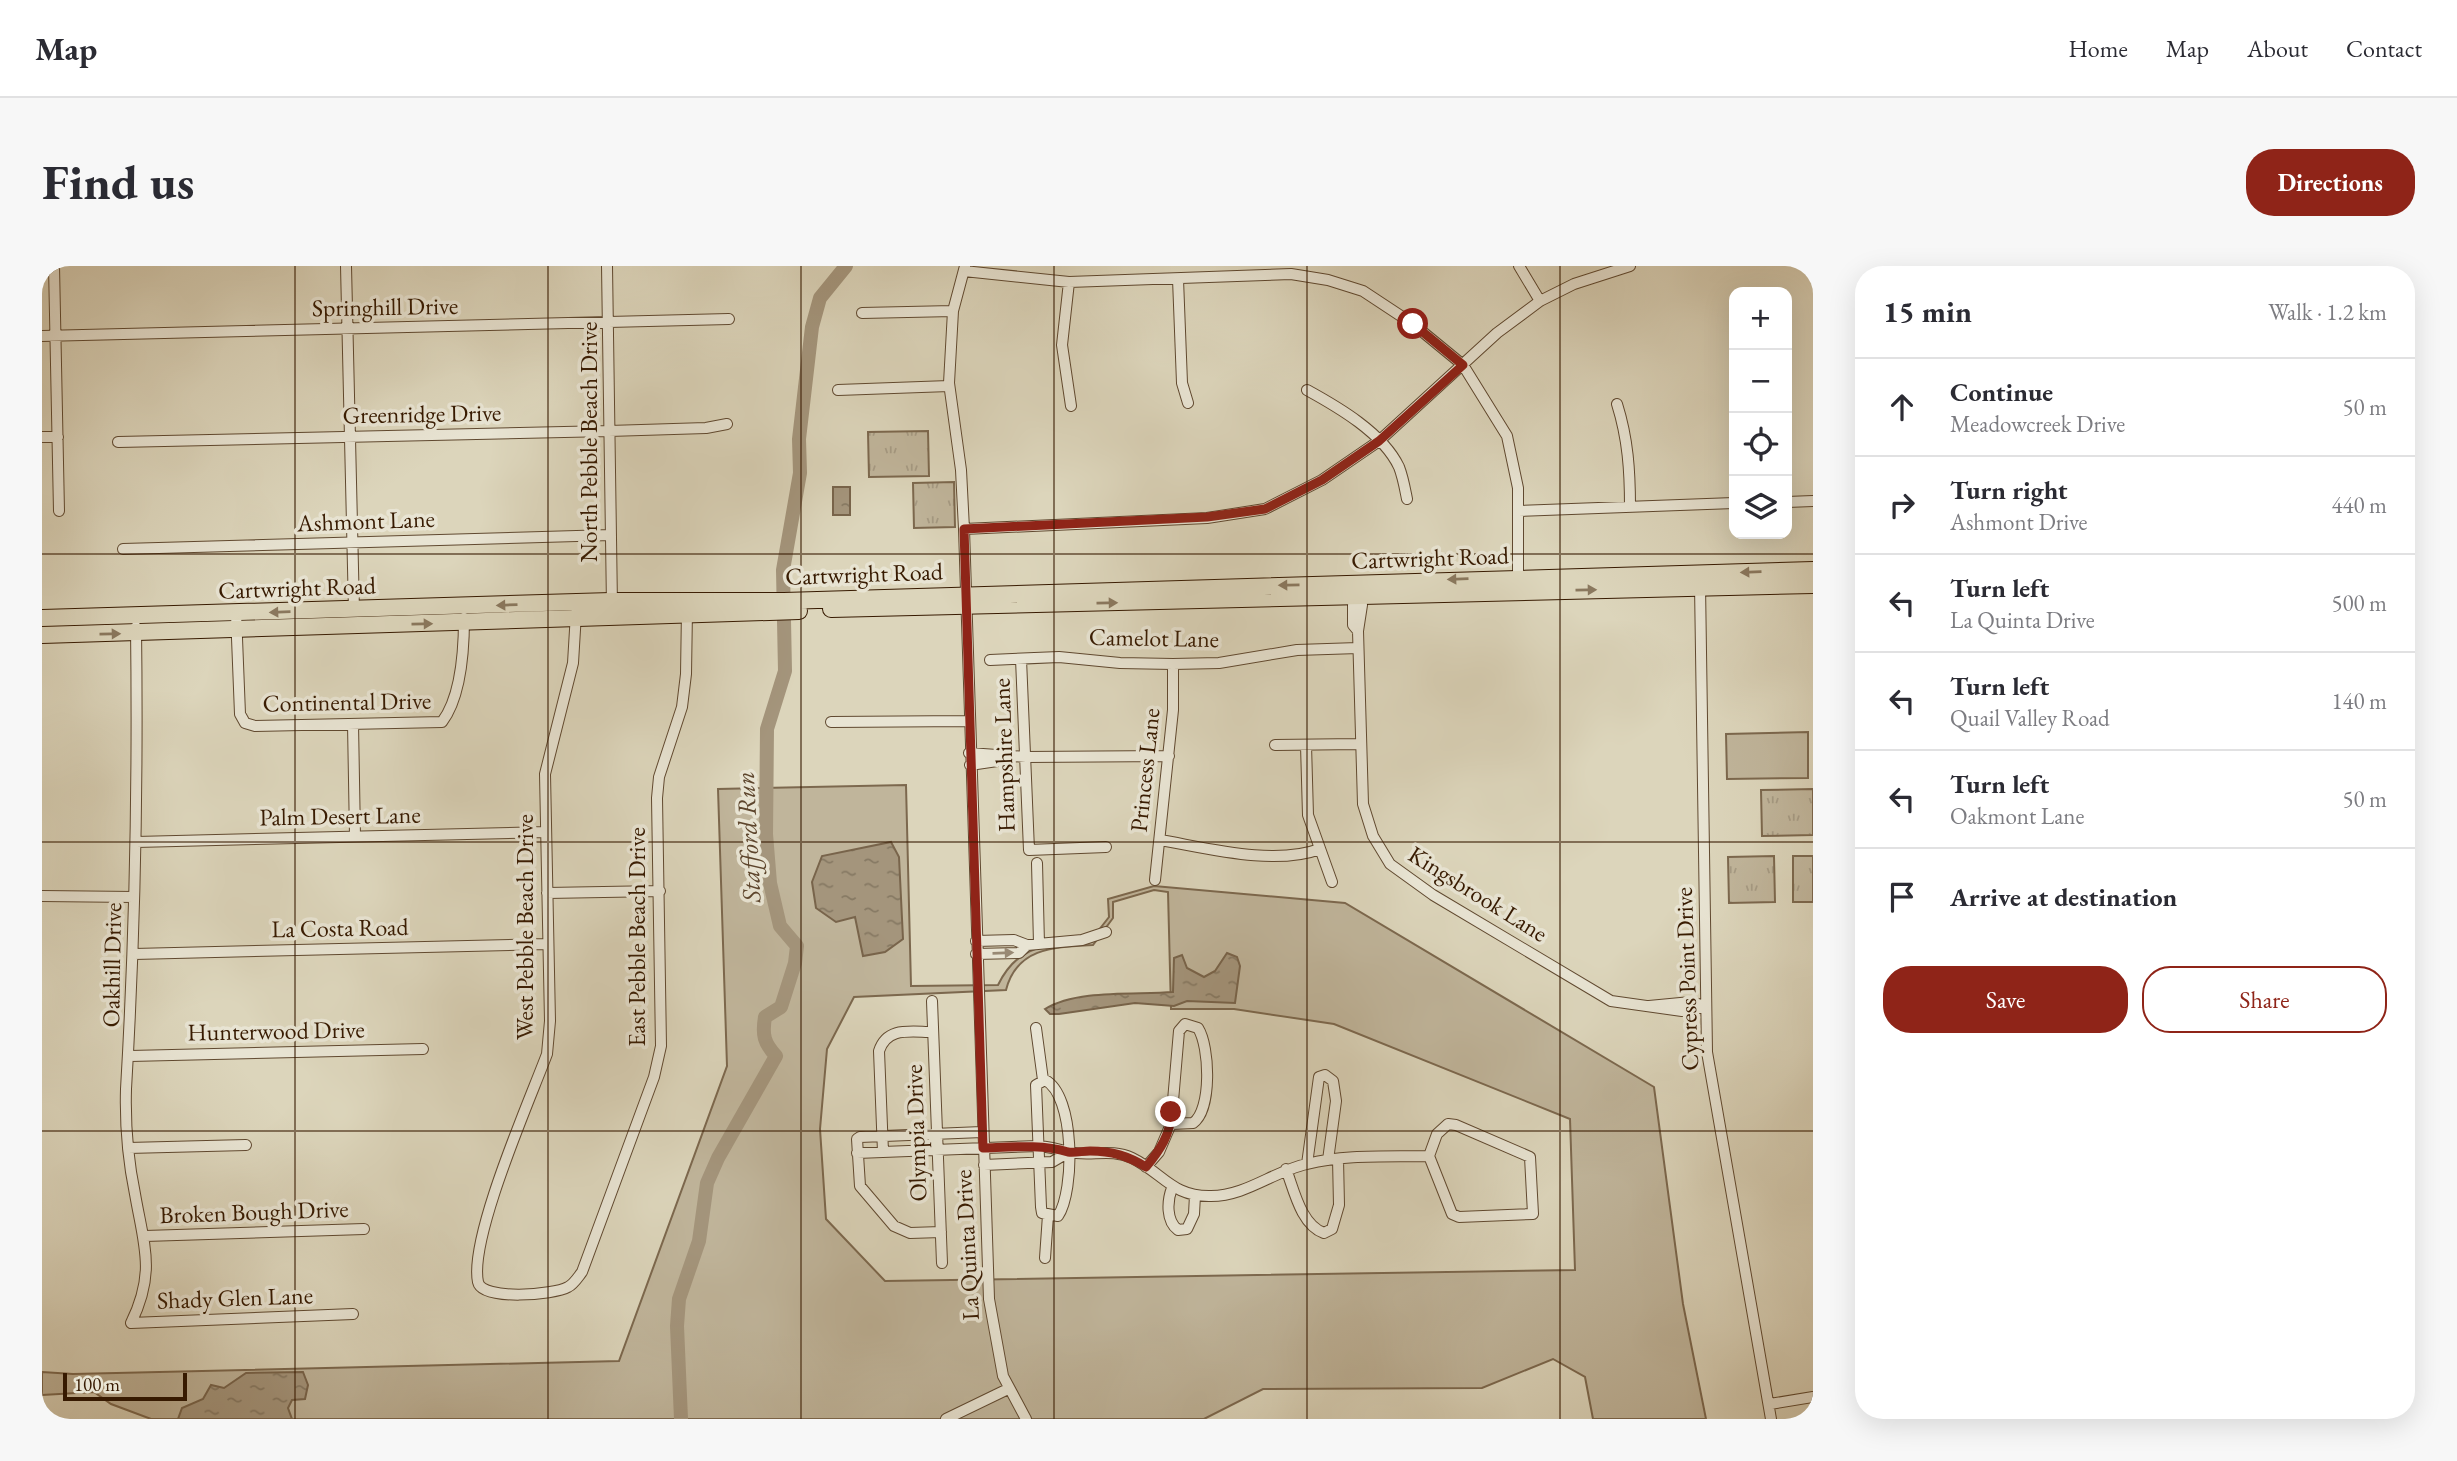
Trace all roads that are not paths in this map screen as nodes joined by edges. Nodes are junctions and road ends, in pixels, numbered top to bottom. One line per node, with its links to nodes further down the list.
1 (54, 266): 16 (street)
2 (346, 266): 14 (street)
3 (607, 266): 13 (street, North Pebble Beach Drive)
4 (1518, 266): 9 (street)
5 (1630, 266): 9 (street)
6 (965, 268): 8 (street); 10 (street, La Quinta Drive)
7 (1178, 279): 8 (street); 17 (street); 21 (street)
8 (1069, 282): 23 (street)
9 (1540, 301): 17 (street)
10 (953, 311): 11 (street); 18 (street, La Quinta Drive)
11 (862, 313)
12 (729, 319): 13 (street, Springhill Drive)
13 (609, 322): 14 (street, Springhill Drive); 25 (street, North Pebble Beach Drive)
14 (348, 328): 16 (street, Springhill Drive); 28 (street)
15 (42, 335): 16 (street, Springhill Drive)
16 (57, 335): 27 (street)
17 (1463, 365): 29 (street); 37 (street)
18 (949, 386): 19 (street); 38 (street, La Quinta Drive)
19 (838, 390)
20 (1307, 390): 29 (street)
21 (1188, 403)
22 (1617, 404): 35 (street)
23 (1071, 406)
24 (727, 424): 25 (street, Greenridge Drive)
25 (609, 430): 28 (street, Greenridge Drive); 39 (street, North Pebble Beach Drive)
26 (42, 437): 27 (street)
27 (58, 437): 36 (street)
28 (350, 437): 30 (street, Greenridge Drive); 40 (street)
29 (1379, 441): 31 (street); 38 (street)
30 (118, 442)
31 (1407, 499)
32 (1813, 501): 33 (street)
33 (1792, 502)
34 (1729, 503): 35 (street)
35 (1630, 507): 37 (street)
36 (59, 510)
37 (1519, 511): 44 (street)
38 (964, 529): 47 (street, La Quinta Drive)
39 (611, 536): 40 (street, Ashmont Lane); 49 (street, North Pebble Beach Drive)
40 (352, 542): 41 (street, Ashmont Lane); 53 (street)
41 (123, 549)
42 (1813, 570): 43 (main road, Cartwright Road, one-way to 43)
43 (1700, 580): 44 (main road, Cartwright Road); 45 (main road, Cartwright Road); 94 (street, Cypress Point Drive)
44 (1518, 584): 46 (main road, Cartwright Road)
45 (1813, 585)
46 (1358, 591): 47 (main road, Cartwright Road); 59 (street, Kingsbrook Lane)
47 (965, 599): 50 (main road, Cartwright Road); 63 (street, La Quinta Drive)
48 (463, 606): 51 (main road, Cartwright Road, one-way to 48); 53 (main road, Cartwright Road); 56 (street, Continental Drive)
49 (613, 609): 50 (main road, Cartwright Road); 51 (main road, Cartwright Road)
50 (687, 609): 82 (street, East Pebble Beach Drive)
51 (576, 610): 56 (main road, Cartwright Road); 73 (street, West Pebble Beach Drive)
52 (136, 616): 54 (main road, Cartwright Road); 55 (main road, Cartwright Road); 57 (street, Oakhill Drive)
53 (354, 617): 55 (main road, Cartwright Road); 56 (main road, Cartwright Road, one-way to 56)
54 (42, 618)
55 (236, 621): 57 (main road, Cartwright Road); 65 (street, Continental Drive)
56 (464, 623): 65 (street, Continental Drive)
57 (136, 633): 58 (main road, Cartwright Road, one-way to 57); 76 (street, Oakhill Drive)
58 (42, 635)
59 (1358, 648): 62 (street, Camelot Lane); 66 (street, Kingsbrook Lane)
60 (1021, 659): 61 (street, Camelot Lane); 62 (street, Camelot Lane); 71 (street, Hampshire Lane)
61 (990, 660)
62 (1173, 664): 70 (street, Princess Lane)
63 (968, 721): 64 (street); 69 (street, La Quinta Drive)
64 (831, 723)
65 (353, 724): 74 (street)
66 (1359, 744): 68 (street); 94 (street, Kingsbrook Lane)
67 (1275, 745): 68 (street)
68 (1306, 745): 78 (street)
69 (970, 753): 71 (street); 72 (street, La Quinta Drive)
70 (1169, 755): 71 (street); 75 (street, Princess Lane)
71 (1026, 757): 72 (street); 77 (street, Hampshire Lane)
72 (970, 765): 87 (street, La Quinta Drive)
73 (546, 832): 74 (street, Palm Desert Lane); 83 (street, West Pebble Beach Drive)
74 (355, 836): 76 (street, Palm Desert Lane)
75 (1160, 840): 78 (street); 80 (street, Princess Lane)
76 (136, 842): 85 (street, Oakhill Drive)
77 (1106, 847)
78 (1320, 849): 81 (street)
79 (1037, 863): 89 (street)
80 (1155, 880)
81 (1332, 882)
82 (660, 891): 83 (street); 127 (street, East Pebble Beach Drive)
83 (547, 893): 88 (street, West Pebble Beach Drive)
84 (42, 896): 85 (street)
85 (134, 897): 91 (street, Oakhill Drive)
86 (1106, 932): 89 (street)
87 (976, 941): 90 (street); 92 (street, La Quinta Drive)
88 (547, 944): 91 (street, La Costa Road); 127 (street, West Pebble Beach Drive)
89 (1039, 944): 90 (street)
90 (1027, 945): 92 (street, one-way to 90)
91 (134, 954): 98 (street, Oakhill Drive)
92 (976, 954): 101 (street, La Quinta Drive)
93 (932, 1001): 96 (street, Olympia Drive)
94 (1705, 1006): 132 (street, Cypress Point Drive)
95 (1036, 1028): 99 (street)
96 (933, 1032): 102 (street, Olympia Drive); 103 (street)
97 (423, 1049): 98 (street, Hunterwood Drive)
98 (130, 1056): 106 (street, Oakhill Drive)
99 (1044, 1080): 105 (street); 110 (street)
100 (1171, 1124): 100 (street); 117 (street)
101 (982, 1132): 102 (street); 107 (street, La Quinta Drive)
102 (937, 1134): 103 (street); 108 (street, Olympia Drive)
103 (882, 1136): 109 (street); 111 (street)
104 (246, 1145): 106 (street)
105 (1038, 1146): 107 (street); 110 (street); 114 (street)
106 (128, 1148): 124 (street, Oakhill Drive)
107 (983, 1148): 108 (street); 116 (street, La Quinta Drive)
108 (938, 1150): 109 (street); 123 (street, Olympia Drive)
109 (883, 1152): 111 (street)
110 (1069, 1152): 114 (street); 117 (street); 121 (street)
111 (857, 1153): 123 (street)
112 (1429, 1156): 112 (street); 113 (street)
113 (1333, 1159): 115 (street); 115 (street); 118 (street)
114 (1039, 1163): 116 (street); 121 (street)
115 (1307, 1164): 118 (street)
116 (984, 1165): 130 (street, La Quinta Drive)
117 (1146, 1167): 119 (street)
118 (1286, 1169): 120 (street)
119 (1172, 1188): 120 (street); 120 (street)
120 (1195, 1195)
121 (1048, 1215): 125 (street)
122 (364, 1229): 124 (street, Broken Bough Drive)
123 (941, 1232): 126 (street, Olympia Drive)
124 (145, 1236): 128 (street, Oakhill Drive)
125 (1045, 1258)
126 (942, 1263)
127 (479, 1286)
128 (136, 1312): 129 (street, Shady Glen Lane)
129 (354, 1314)
130 (1008, 1389): 133 (street); 134 (street, La Quinta Drive)
131 (1813, 1397): 132 (street)
132 (1770, 1404): 135 (street, Cypress Point Drive)
133 (946, 1419)
134 (1026, 1419)
135 (1771, 1419)

